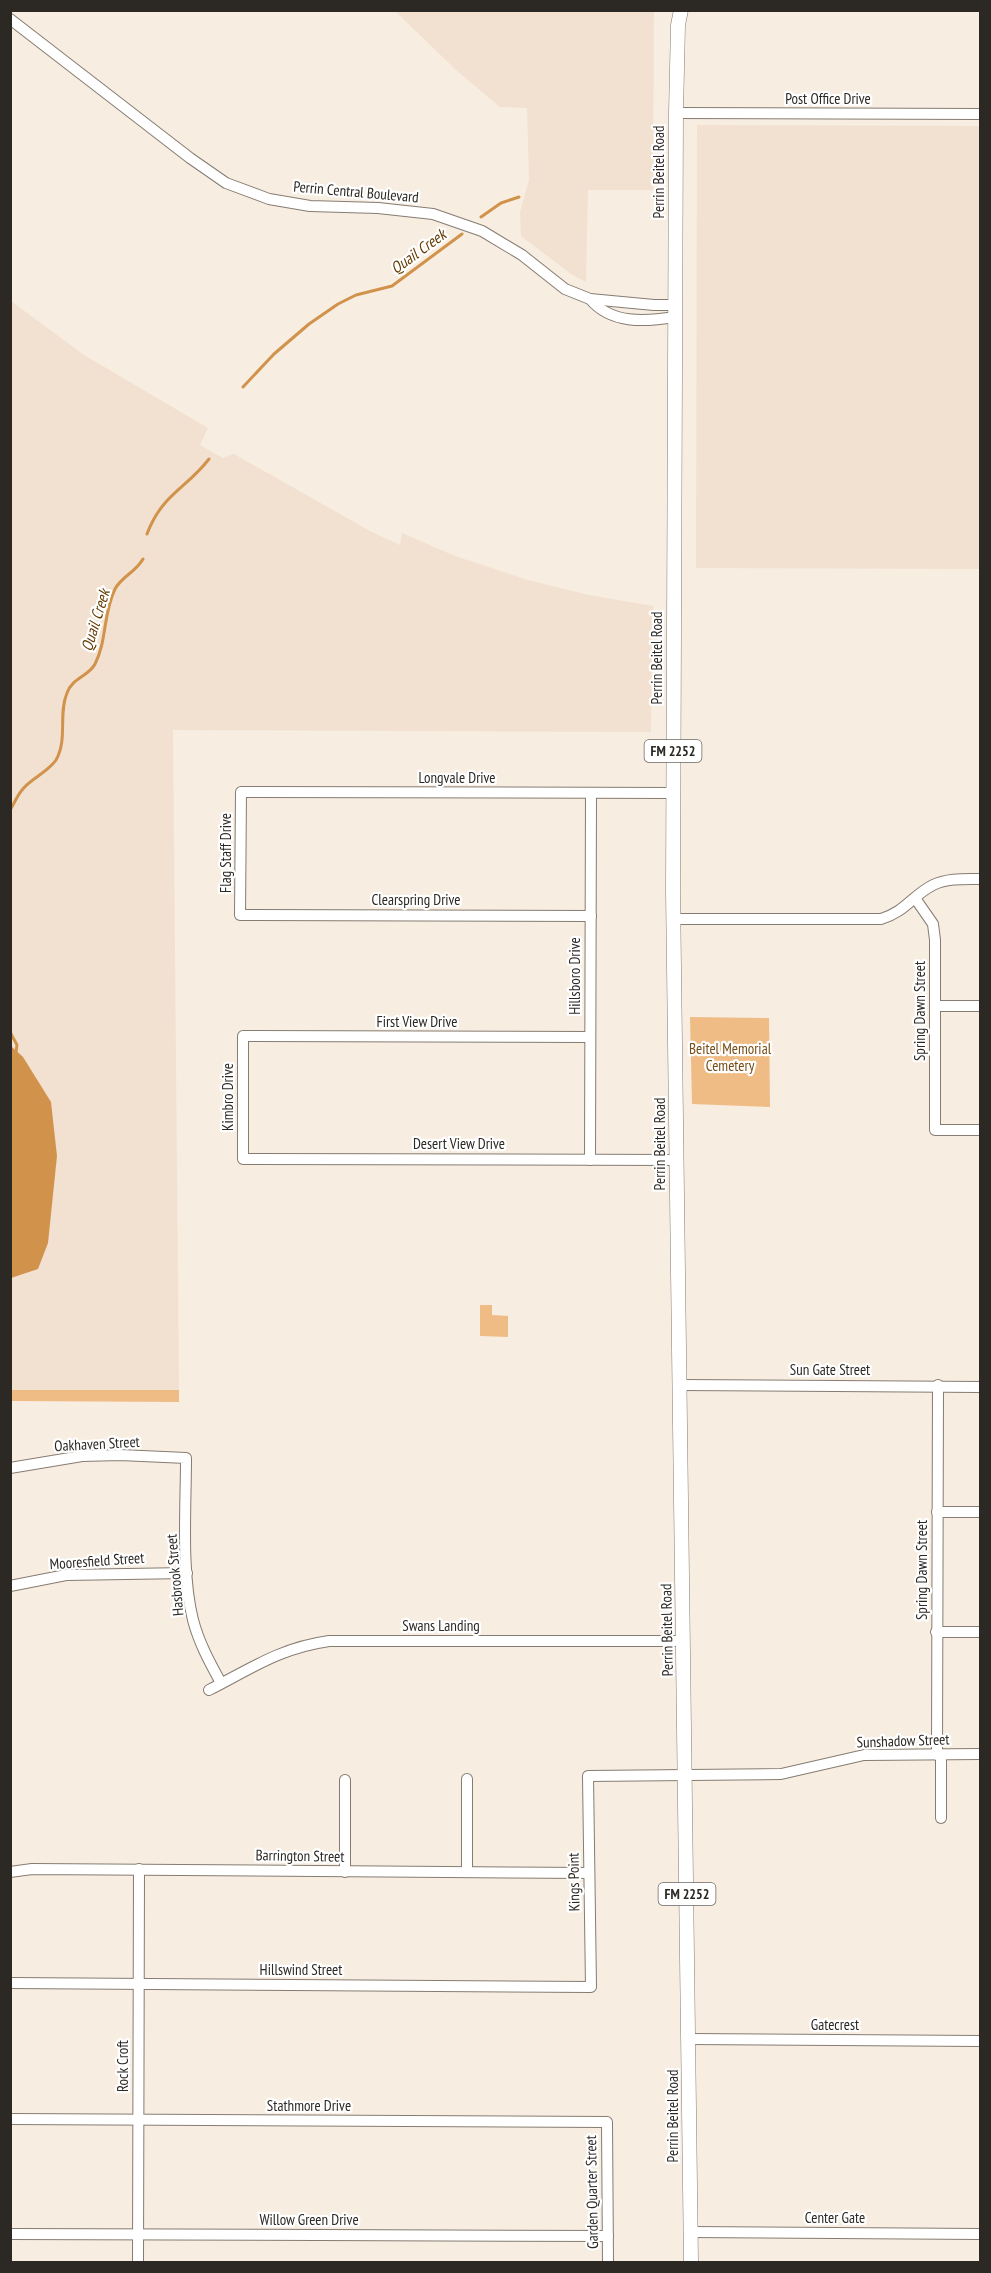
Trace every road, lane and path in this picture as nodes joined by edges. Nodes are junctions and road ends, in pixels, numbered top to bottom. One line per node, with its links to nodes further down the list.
1 (675, 10): 4 (main road, Perrin Beitel Road / FM 2252)
2 (681, 10): 4 (main road, Perrin Beitel Road / FM 2252)
3 (10, 19): 7 (street, Perrin Central Boulevard)
4 (678, 25): 5 (main road, Perrin Beitel Road / FM 2252)
5 (676, 113): 6 (street, Post Office Drive); 8 (main road, Perrin Beitel Road / FM 2252)
6 (981, 114)
7 (590, 299): 8 (street, Perrin Central Boulevard); 8 (street, Perrin Central Boulevard)
8 (674, 311): 11 (main road, Perrin Beitel Road / FM 2252)
9 (241, 792): 10 (street, Longvale Drive); 14 (street, Flag Staff Drive)
10 (591, 793): 11 (street, Longvale Drive); 15 (street, Hillsboro Drive)
11 (674, 793): 16 (main road, Perrin Beitel Road / FM 2252)
12 (981, 879): 13 (street)
13 (915, 898): 16 (street); 17 (street, Spring Dawn Street)
14 (240, 915): 15 (street, Clearspring Drive)
15 (591, 916): 20 (street, Hillsboro Drive)
16 (674, 919): 24 (main road, Perrin Beitel Road / FM 2252)
17 (935, 1006): 18 (street); 21 (street, Spring Dawn Street)
18 (981, 1006)
19 (243, 1036): 20 (street, First View Drive); 22 (street, Kimbro Drive)
20 (590, 1037): 23 (street, Hillsboro Drive)
21 (981, 1130)
22 (243, 1159): 23 (street, Desert View Drive)
23 (590, 1160): 24 (street, Desert View Drive)
24 (676, 1160): 25 (main road, Perrin Beitel Road / FM 2252)
25 (679, 1386): 26 (street, Sun Gate Street); 36 (main road, Perrin Beitel Road / FM 2252)
26 (938, 1386): 27 (street, Sun Gate Street); 30 (street, Spring Dawn Street)
27 (981, 1387)
28 (186, 1458): 29 (street, Oakhaven Street); 32 (street, Hasbrook Street)
29 (10, 1468)
30 (937, 1512): 31 (street); 34 (street, Spring Dawn Street)
31 (981, 1512)
32 (187, 1573): 33 (street, Mooresfield Street); 37 (street, Hasbrook Street)
33 (10, 1586)
34 (936, 1632): 35 (street); 40 (street, Spring Dawn Street)
35 (981, 1632)
36 (684, 1641): 37 (street, Swans Landing); 41 (main road, Perrin Beitel Road / FM 2252)
37 (221, 1683): 38 (street, Swans Landing)
38 (209, 1690)
39 (981, 1754): 40 (street, Sunshadow Street)
40 (939, 1755): 41 (street, Sunshadow Street); 45 (street, Spring Dawn Street)
41 (685, 1774): 42 (street, Sunshadow Street); 54 (main road, Perrin Beitel Road / FM 2252)
42 (588, 1776): 50 (street, Kings Point)
43 (467, 1779): 49 (street)
44 (345, 1780): 48 (street)
45 (941, 1818)
46 (139, 1869): 47 (street, Barrington Street); 48 (street, Barrington Street); 52 (street, Rock Croft)
47 (10, 1872)
48 (345, 1872): 49 (street, Barrington Street)
49 (467, 1872): 50 (street, Barrington Street)
50 (589, 1873): 53 (street, Kings Point)
51 (10, 1983): 52 (street, Hillswind Street)
52 (139, 1984): 53 (street, Hillswind Street); 57 (street, Rock Croft)
53 (591, 1987)
54 (689, 2039): 55 (street, Gatecrest); 59 (main road, Perrin Beitel Road / FM 2252)
55 (981, 2041)
56 (10, 2119): 57 (street, Stathmore Drive)
57 (138, 2120): 58 (street, Stathmore Drive); 62 (street, Rock Croft)
58 (607, 2122): 63 (street, Garden Quarter Street)
59 (690, 2232): 61 (street, Center Gate); 66 (main road, Perrin Beitel Road / FM 2252)
60 (10, 2234): 62 (street, Willow Green Drive)
61 (981, 2234)
62 (138, 2235): 63 (street, Willow Green Drive); 64 (street, Rock Croft)
63 (608, 2236): 65 (street, Garden Quarter Street)
64 (138, 2262)
65 (608, 2262)
66 (691, 2262)

